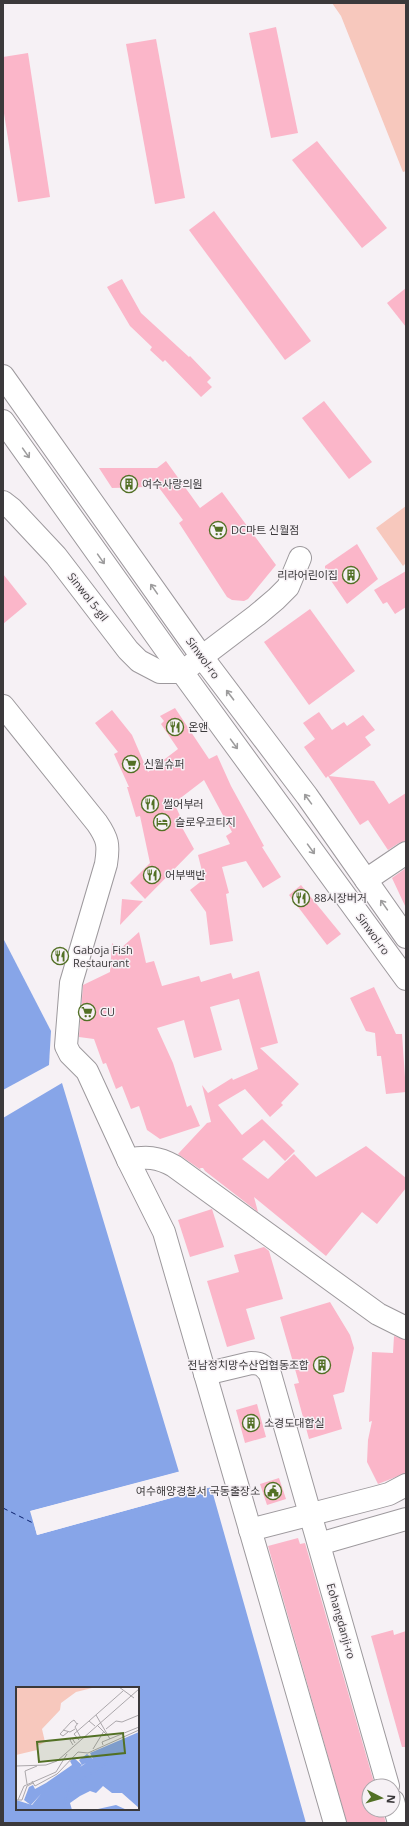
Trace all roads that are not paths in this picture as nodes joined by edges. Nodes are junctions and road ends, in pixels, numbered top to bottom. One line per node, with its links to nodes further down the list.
1 (3, 376): 5 (street, Sinwol-ro, one-way to 1)
2 (3, 421): 6 (street, Sinwol-ro, one-way to 6)
3 (3, 502): 6 (street, Sinwol 5-gil)
4 (300, 558): 5 (street)
5 (202, 657): 6 (street); 9 (street, Sinwol-ro, one-way to 5)
6 (182, 672): 11 (street, Sinwol-ro, one-way to 11)
7 (3, 706): 12 (street)
8 (406, 852): 9 (street)
9 (366, 880): 10 (street, Sinwol-ro, one-way to 9)
10 (406, 937)
11 (406, 979)
12 (128, 1160): 13 (street); 14 (street)
13 (406, 1328)
14 (205, 1374): 16 (street, Eohangdanji-ro); 18 (street)
15 (406, 1485): 16 (street)
16 (310, 1515): 18 (street); 19 (street, Eohangdanji-ro)
17 (406, 1519): 19 (street)
18 (250, 1530): 21 (street)
19 (319, 1544): 20 (street, Eohangdanji-ro)
20 (386, 1778)
21 (335, 1823)

